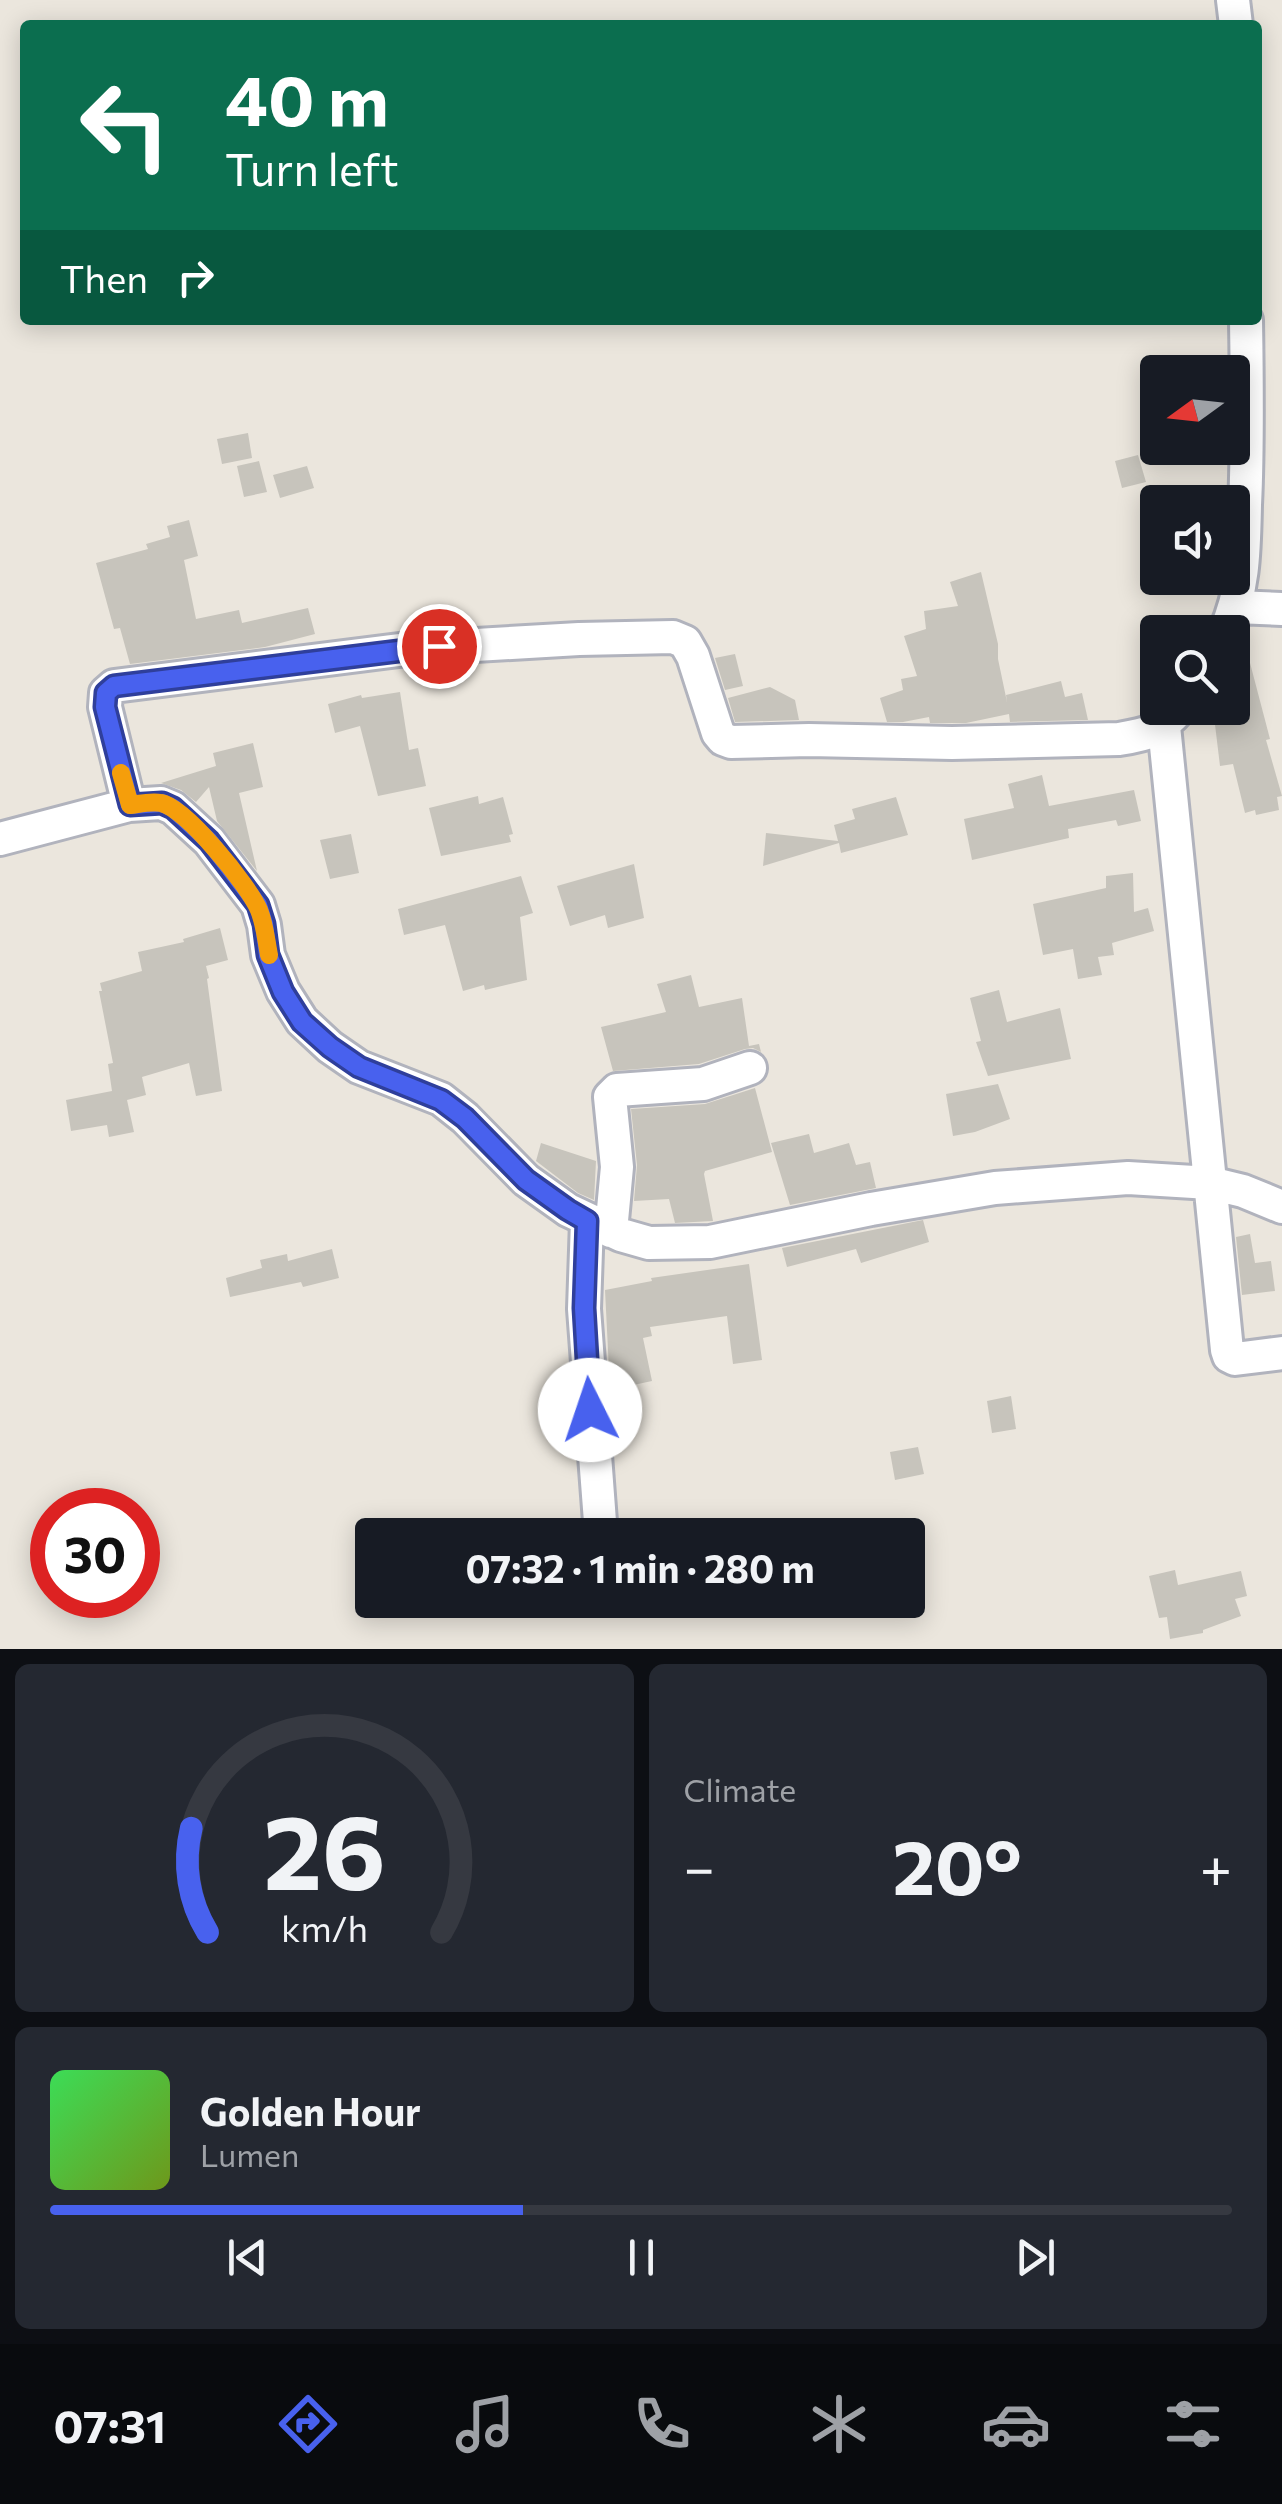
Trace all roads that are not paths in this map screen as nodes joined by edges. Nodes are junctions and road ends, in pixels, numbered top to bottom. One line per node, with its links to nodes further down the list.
1 (1246, 325): 3 (street)
2 (1282, 609): 4 (street)
3 (1232, 615)
4 (1250, 616)
5 (1159, 725): 7 (street)
6 (1173, 725): 10 (street)
7 (130, 805): 8 (street); 12 (street)
8 (0, 839)
9 (750, 1068): 12 (street)
10 (1210, 1183): 11 (street); 12 (street); 13 (street)
11 (1282, 1207)
12 (599, 1226): 14 (street)
13 (1282, 1353)
14 (600, 1518)

